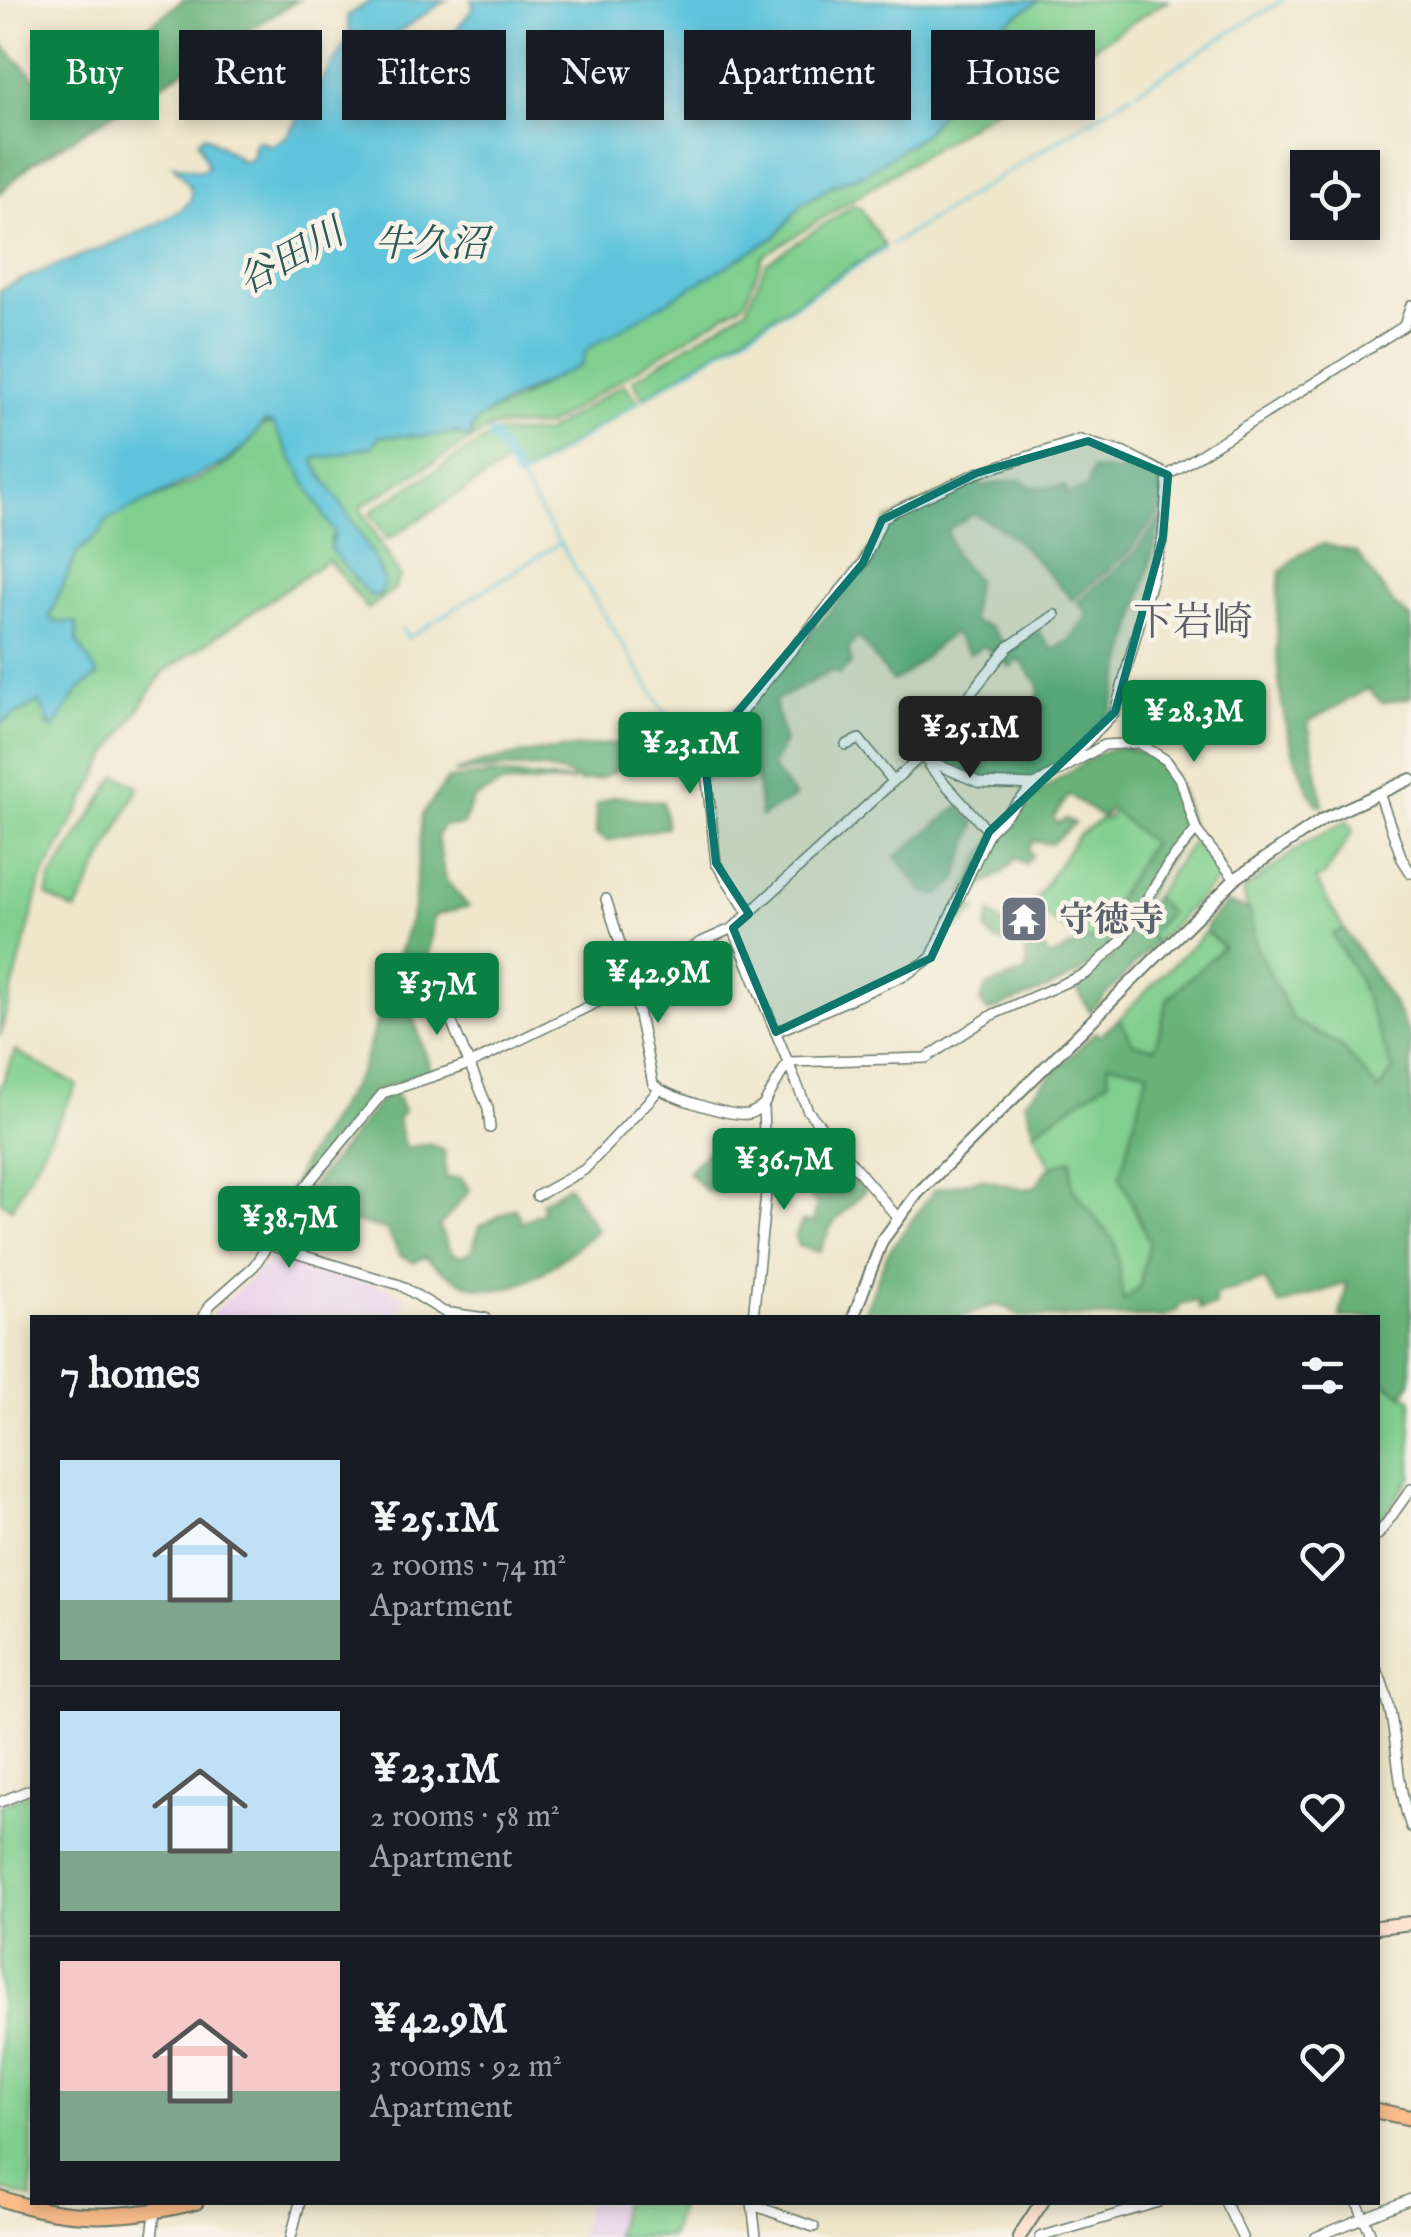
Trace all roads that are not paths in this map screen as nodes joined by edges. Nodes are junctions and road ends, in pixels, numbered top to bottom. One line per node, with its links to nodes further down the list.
1 (1411, 305): 2 (street)
2 (1408, 326): 3 (street)
3 (1168, 476): 7 (street); 17 (street)
4 (1055, 615): 6 (street)
5 (846, 745): 9 (street)
6 (920, 757): 9 (street); 10 (street); 13 (street)
7 (1058, 768): 10 (street); 12 (street)
8 (1411, 779): 11 (street)
9 (894, 781): 17 (street)
10 (1035, 785): 13 (street)
11 (1379, 793): 14 (street); 15 (street)
12 (1196, 830): 15 (street); 22 (street)
13 (989, 832): 21 (street)
14 (1411, 872)
15 (1235, 878): 28 (street)
16 (606, 899): 19 (street)
17 (750, 914): 18 (street)
18 (732, 928): 19 (street); 21 (street)
19 (631, 985): 23 (street); 24 (street)
20 (440, 997): 23 (street)
21 (776, 1032): 22 (street)
22 (788, 1062): 25 (street); 28 (street)
23 (470, 1064): 26 (street); 29 (street)
24 (658, 1090): 25 (street); 27 (street)
25 (762, 1106): 32 (street)
26 (490, 1128)
27 (537, 1196)
28 (898, 1218): 33 (street)
29 (269, 1245): 30 (street); 31 (street)
30 (206, 1315)
31 (465, 1315)
32 (753, 1315)
33 (854, 1315)
34 (1411, 1489): 35 (street)
35 (1380, 1532)
36 (1380, 1678): 39 (street)
37 (30, 1790): 38 (street)
38 (0, 1802)
39 (1411, 1827)
40 (1411, 1923): 41 (main road)
41 (1380, 1927)
42 (1380, 2111): 43 (main road)
43 (1411, 2118)
44 (0, 2198): 54 (main road)
45 (1411, 2199): 55 (street)
46 (184, 2205): 54 (main road)
47 (299, 2205): 58 (street)
48 (752, 2205): 59 (street)
49 (755, 2205): 56 (street)
50 (1040, 2205): 60 (main road)
51 (1149, 2205): 61 (street)
52 (1226, 2205): 62 (street)
53 (1359, 2205): 55 (street)
54 (155, 2212): 57 (street)
55 (1365, 2215): 63 (street); 64 (street)
56 (814, 2228)
57 (152, 2237)
58 (291, 2237)
59 (756, 2237)
60 (1018, 2237)
61 (1040, 2237)
62 (1242, 2237)
63 (1316, 2237)
64 (1372, 2237)

